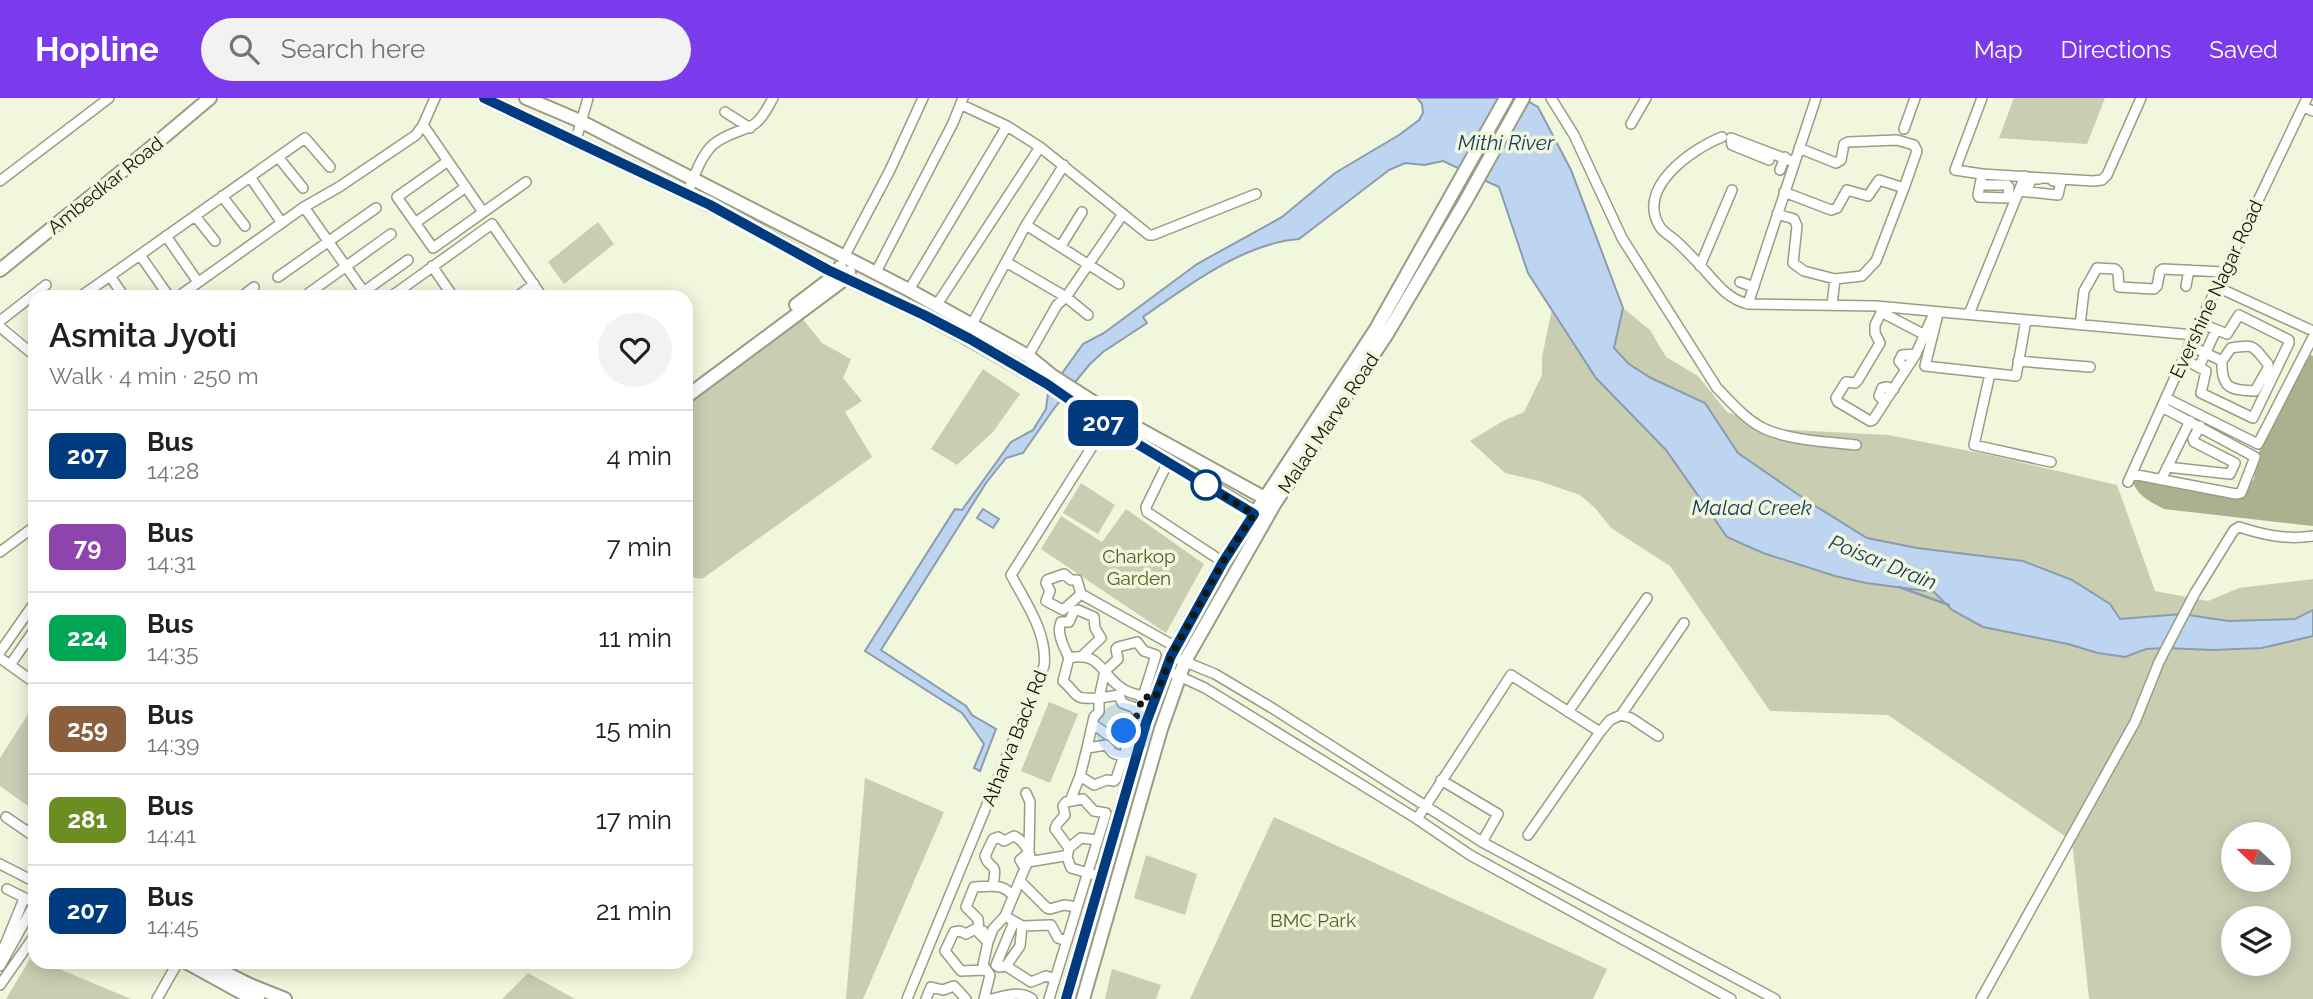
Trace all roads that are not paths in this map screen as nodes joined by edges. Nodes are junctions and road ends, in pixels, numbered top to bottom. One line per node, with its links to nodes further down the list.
1 (109, 98): 42 (street)
2 (435, 98): 23 (street)
3 (484, 98): 28 (main road)
4 (526, 98): 21 (main road)
5 (588, 98): 21 (street)
6 (772, 98): 24 (street)
7 (923, 98): 73 (street)
8 (1506, 98): 157 (main road, Malad Marve Road)
9 (1523, 98): 157 (main road, Malad Marve Road)
10 (1550, 98): 152 (street)
11 (1646, 98): 22 (street)
12 (1816, 98): 30 (street)
13 (1915, 98): 26 (street)
14 (1982, 98): 40 (street)
15 (204, 99): 54 (main road, Ambedkar Road)
16 (2138, 99): 41 (street)
17 (962, 101): 25 (street); 82 (street)
18 (2305, 102): 20 (street); 83 (street, Evershine Nagar Road)
19 (728, 111): 24 (street)
20 (2313, 111)
21 (580, 121): 28 (street); 39 (main road)
22 (1631, 124)
23 (423, 125): 34 (street); 55 (street)
24 (753, 126): 39 (street)
25 (1007, 126): 29 (street); 110 (street)
26 (1904, 128)
27 (1722, 137): 79 (street)
28 (576, 140): 51 (main road)
29 (1040, 147): 35 (street); 115 (street)
30 (1799, 148): 33 (street); 47 (street)
31 (278, 157): 36 (street); 38 (street); 46 (street)
32 (1769, 160): 33 (street)
33 (1789, 160): 50 (street)
34 (448, 161): 45 (street); 63 (street)
35 (1064, 165): 59 (street); 64 (street)
36 (330, 167)
37 (2025, 176): 41 (street); 44 (street); 49 (street)
38 (250, 177): 53 (street); 62 (street)
39 (693, 179): 51 (street); 73 (main road)
40 (1981, 179): 44 (street); 44 (street)
41 (2046, 179): 49 (street); 49 (street)
42 (0, 181)
43 (526, 182): 57 (street)
44 (2006, 182): 49 (street)
45 (466, 187): 57 (street); 63 (street)
46 (303, 188)
47 (1904, 188): 50 (street); 87 (street)
48 (1732, 190): 79 (street)
49 (2022, 190): 118 (street)
50 (1784, 192): 60 (street)
51 (687, 194): 85 (main road)
52 (1256, 194): 59 (street)
53 (222, 196): 61 (street); 65 (street)
54 (77, 204): 74 (main road, Ambedkar Road); 80 (main road, Ambedkar Road)
55 (304, 207): 62 (street); 69 (street)
56 (376, 208): 69 (street)
57 (484, 212): 63 (street)
58 (1082, 212): 70 (street)
59 (1123, 214): 76 (street)
60 (1777, 214): 87 (street); 95 (street)
61 (195, 216): 67 (street); 68 (street)
62 (282, 222): 88 (street)
63 (415, 223)
64 (1026, 225): 70 (street); 75 (street)
65 (245, 226)
66 (391, 234): 77 (street)
67 (166, 236): 71 (street); 88 (street)
68 (215, 242)
69 (329, 242): 77 (street); 86 (street)
70 (1061, 246): 76 (street)
71 (140, 255): 84 (street); 100 (street)
72 (408, 260): 105 (street)
73 (850, 260): 82 (main road); 85 (main road)
74 (0, 262)
75 (1006, 262): 111 (street); 126 (street)
76 (1089, 265): 91 (street); 111 (street)
77 (346, 266): 103 (street); 104 (street)
78 (432, 266): 90 (street); 106 (street); 107 (street)
79 (1700, 266): 113 (street)
80 (0, 270)
81 (2189, 270): 83 (street); 93 (street); 123 (street)
82 (876, 272): 110 (main road)
83 (2224, 272): 96 (street, Evershine Nagar Road)
84 (110, 276): 98 (street); 99 (street)
85 (842, 276): 126 (main road); 134 (main road)
86 (278, 277)
87 (1835, 279): 114 (street)
88 (198, 282): 101 (street)
89 (1740, 282): 95 (street)
90 (534, 284): 108 (street); 109 (street)
91 (1119, 284)
92 (46, 285): 97 (street)
93 (2186, 286)
94 (254, 287): 102 (street)
95 (1754, 287): 113 (street)
96 (2217, 287): 122 (street, Evershine Nagar Road); 127 (street)
97 (40, 290)
98 (90, 290)
99 (120, 290)
100 (164, 290)
101 (188, 290)
102 (250, 290)
103 (313, 290)
104 (358, 290)
105 (367, 290)
106 (400, 290)
107 (448, 290)
108 (526, 290)
109 (538, 290)
110 (909, 290): 115 (main road)
111 (1066, 297): 119 (street); 137 (street)
112 (28, 299): 121 (street)
113 (1748, 304): 114 (street)
114 (1832, 305): 116 (street)
115 (936, 306): 126 (main road)
116 (1882, 309): 117 (street); 128 (street); 128 (street)
117 (1936, 313): 118 (street); 128 (street); 144 (street)
118 (1969, 314): 120 (street)
119 (1088, 315)
120 (2026, 320): 123 (street); 139 (street)
121 (0, 321)
122 (2200, 323): 125 (street); 129 (street, Evershine Nagar Road)
123 (2080, 325): 129 (street)
124 (0, 327): 133 (street)
125 (2216, 330): 135 (street); 143 (street)
126 (968, 331): 131 (main road); 136 (main road)
127 (2313, 331)
128 (1926, 335)
129 (2194, 335): 132 (street, Evershine Nagar Road)
130 (2313, 337): 148 (street)
131 (1002, 342): 136 (main road); 137 (main road)
132 (2189, 345): 135 (street); 138 (street, Evershine Nagar Road)
133 (28, 350)
134 (742, 350): 145 (main road); 146 (main road)
135 (2205, 353): 140 (street); 142 (street)
136 (996, 354): 149 (main road)
137 (1028, 356): 149 (main road)
138 (2183, 359): 142 (street); 148 (street, Evershine Nagar Road)
139 (2018, 361): 141 (street); 144 (street)
140 (2222, 361): 143 (street); 147 (street)
141 (2090, 367)
142 (2199, 367): 147 (street)
143 (2270, 373): 147 (street)
144 (1990, 374): 153 (street)
145 (693, 382)
146 (693, 391)
147 (2259, 393)
148 (2164, 402): 150 (street); 156 (street, Evershine Nagar Road)
149 (1109, 420): 154 (main road); 157 (main road); 248 (street, Atharva Back Rd)
150 (2190, 421): 151 (street); 155 (street)
151 (2200, 426): 155 (street); 156 (street)
152 (1856, 445)
153 (2051, 461)
154 (1168, 462): 158 (main road); 162 (street)
155 (2168, 467): 156 (street)
156 (2161, 480)
157 (1269, 501): 158 (main road, Malad Marve Road)
158 (1260, 516): 162 (main road, Malad Marve Road); 176 (main road, Malad Marve Road)
159 (28, 531): 161 (street)
160 (2313, 536): 259 (street)
161 (0, 552)
162 (1223, 562): 171 (main road, Malad Marve Road)
163 (1086, 596): 163 (street); 166 (street); 169 (street)
164 (1647, 598): 185 (street)
165 (28, 612): 170 (street)
166 (1082, 612): 172 (street); 175 (street)
167 (1684, 623): 186 (street)
168 (28, 639): 177 (street)
169 (1162, 639): 171 (street); 173 (street)
170 (0, 652): 177 (street)
171 (1173, 652): 176 (street); 178 (main road, Malad Marve Road)
172 (1083, 655): 175 (street); 179 (street)
173 (1156, 655): 179 (street); 182 (street)
174 (0, 658): 177 (street)
175 (1069, 658): 183 (street)
176 (1185, 662): 180 (main road, Malad Marve Road); 193 (street)
177 (12, 663): 181 (street)
178 (1166, 670): 180 (street); 182 (main road, Malad Marve Road)
179 (1105, 671): 182 (street); 183 (street)
180 (1180, 674): 195 (street); 256 (main road, Malad Marve Road)
181 (28, 677)
182 (1149, 697): 184 (street); 215 (main road, Malad Marve Road)
183 (1099, 698): 184 (street); 187 (street)
184 (1138, 712): 189 (street)
185 (1568, 712): 188 (street); 196 (street)
186 (1621, 715): 188 (street); 190 (street)
187 (1093, 724): 189 (street); 191 (street)
188 (1600, 732): 207 (street)
189 (1131, 733): 192 (street)
190 (1658, 736)
191 (1087, 748): 192 (street); 194 (street)
192 (1124, 757): 197 (street)
193 (1362, 765): 195 (street); 198 (street)
194 (1080, 776): 197 (street); 201 (street)
195 (1353, 779): 202 (street)
196 (1441, 780): 203 (street); 209 (street)
197 (1094, 785): 200 (street)
198 (1403, 790): 202 (street); 203 (street)
199 (1026, 793): 211 (street)
200 (1087, 801): 201 (street); 208 (street)
201 (1070, 802): 210 (street)
202 (1393, 804): 205 (street)
203 (1425, 805): 205 (street); 209 (street)
204 (6, 817): 206 (street)
205 (1417, 819): 230 (street)
206 (28, 832)
207 (1528, 835)
208 (1098, 840): 210 (street); 214 (street)
209 (1482, 842): 226 (street)
210 (1068, 853): 211 (street); 214 (street)
211 (1028, 860): 217 (street); 218 (street)
212 (0, 864): 213 (street)
213 (15, 872): 216 (street); 219 (street)
214 (1088, 873): 215 (street); 223 (street)
215 (1101, 877): 255 (main road, Malad Marve Road)
216 (28, 878)
217 (1020, 881): 220 (street); 223 (street)
218 (993, 885): 220 (street); 229 (street)
219 (4, 890): 221 (street)
220 (1013, 897): 225 (street)
221 (28, 899)
222 (23, 901): 234 (street)
223 (1077, 907): 231 (street)
224 (28, 915): 235 (street)
225 (1005, 916): 227 (street); 228 (street)
226 (1626, 919): 230 (street); 258 (street)
227 (1018, 924): 231 (street); 236 (street); 236 (street)
228 (992, 929): 229 (street); 232 (street)
229 (978, 931): 232 (street); 241 (street)
230 (1618, 935): 257 (street)
231 (1067, 941): 242 (street)
232 (988, 942): 240 (street)
233 (28, 944): 243 (street)
234 (0, 952)
235 (0, 966)
236 (1006, 967): 242 (street)
237 (174, 969): 246 (street)
238 (200, 969): 245 (main road)
239 (215, 969): 245 (main road)
240 (985, 970): 241 (street); 251 (street)
241 (961, 971): 244 (street)
242 (1055, 979): 254 (street)
243 (1, 981)
244 (954, 986): 249 (street); 250 (street)
245 (254, 995): 247 (main road)
246 (157, 999)
247 (285, 999)
248 (907, 999)
249 (926, 999)
250 (966, 999)
251 (984, 999)
252 (992, 999): 253 (street)
253 (1032, 999)
254 (1049, 999)
255 (1066, 999)
256 (1083, 999)
257 (1731, 999)
258 (1775, 999)
259 (1981, 999)

